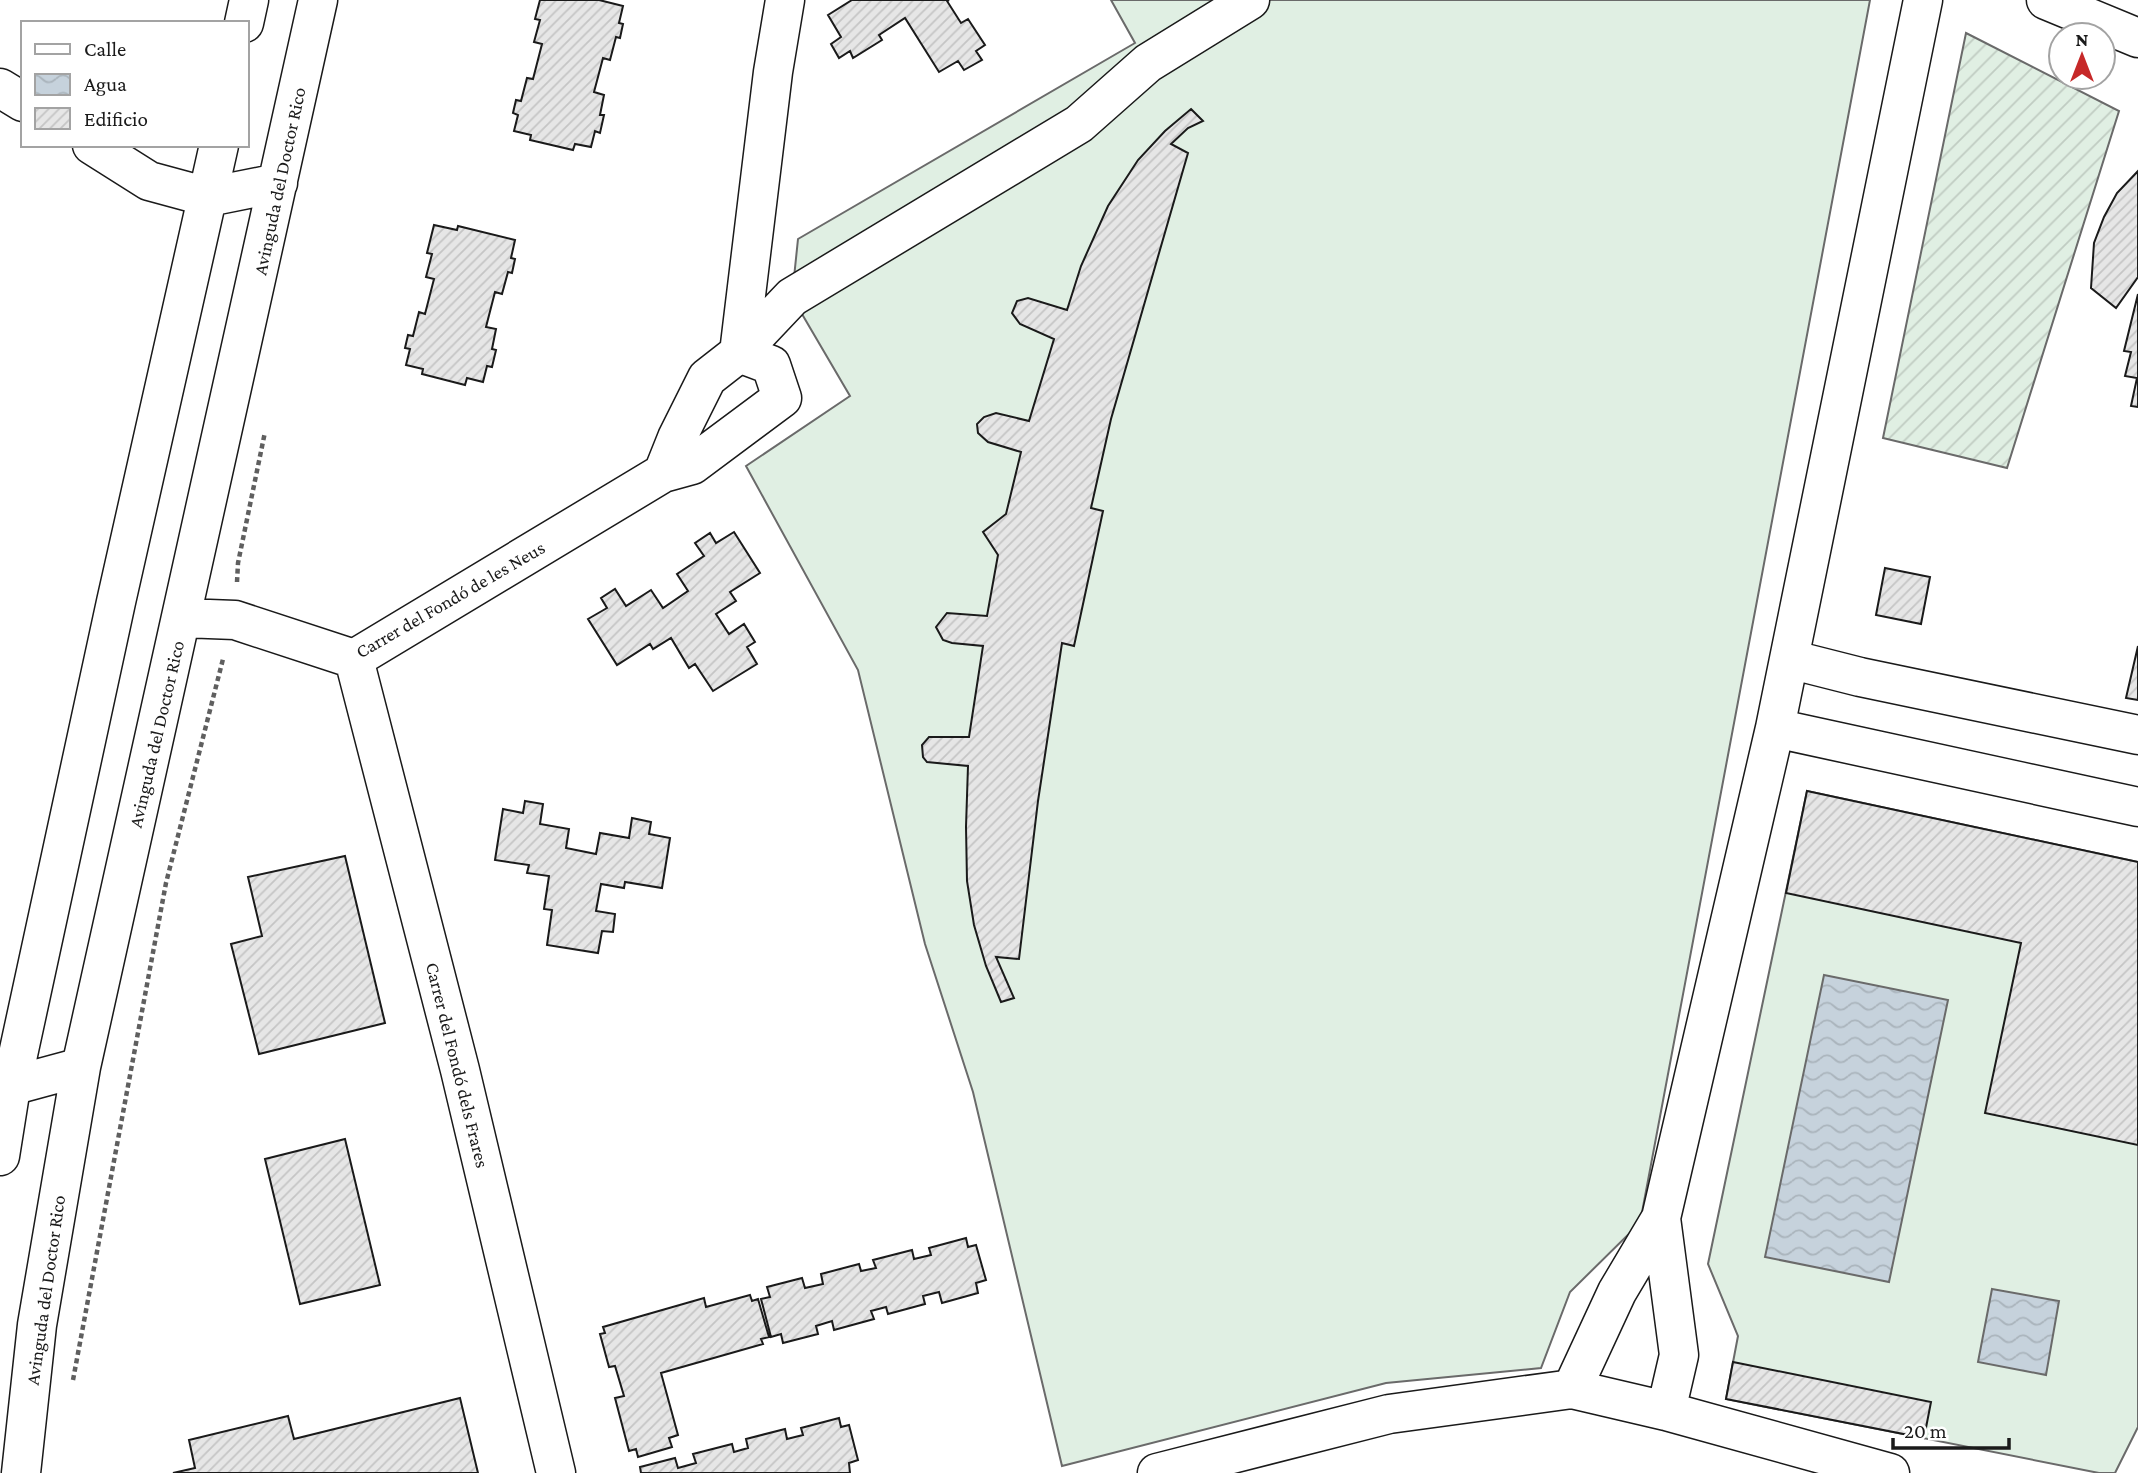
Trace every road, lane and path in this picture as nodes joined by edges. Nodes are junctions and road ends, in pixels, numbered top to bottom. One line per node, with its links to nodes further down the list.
1 (250, 0): 7 (street)
2 (318, 0): 13 (street, Avinguda del Doctor Rico)
3 (785, 0): 15 (street)
4 (1250, 0): 15 (street)
5 (1923, 0): 21 (street)
6 (2046, 0): 8 (street)
7 (245, 21)
8 (2138, 38)
9 (0, 88): 10 (street)
10 (21, 101)
11 (95, 147): 14 (street)
12 (219, 147): 14 (street)
13 (278, 183): 14 (street); 18 (street, Avinguda del Doctor Rico)
14 (208, 197): 26 (street)
15 (739, 353): 16 (street); 16 (street, Carrer del Fondó de les Neus)
16 (663, 473): 20 (street, Carrer del Fondó de les Neus)
17 (238, 563): 19 (path)
18 (183, 618): 19 (street, Carrer del Fondó de les Neus); 25 (street, Avinguda del Doctor Rico)
19 (235, 620): 20 (street, Carrer del Fondó de les Neus); 29 (path)
20 (354, 659): 33 (street, Carrer del Fondó dels Frares)
21 (1789, 659): 22 (street); 23 (street)
22 (1775, 728): 24 (street); 28 (street)
23 (2138, 735)
24 (2138, 807)
25 (81, 1067): 26 (street); 32 (street, Avinguda del Doctor Rico)
26 (6, 1088): 27 (street)
27 (0, 1156)
28 (1661, 1218): 30 (street); 31 (street)
29 (72, 1388)
30 (1572, 1389): 31 (street); 34 (street)
31 (1666, 1411): 35 (street)
32 (21, 1473)
33 (556, 1473)
34 (1157, 1473)
35 (1889, 1473)

